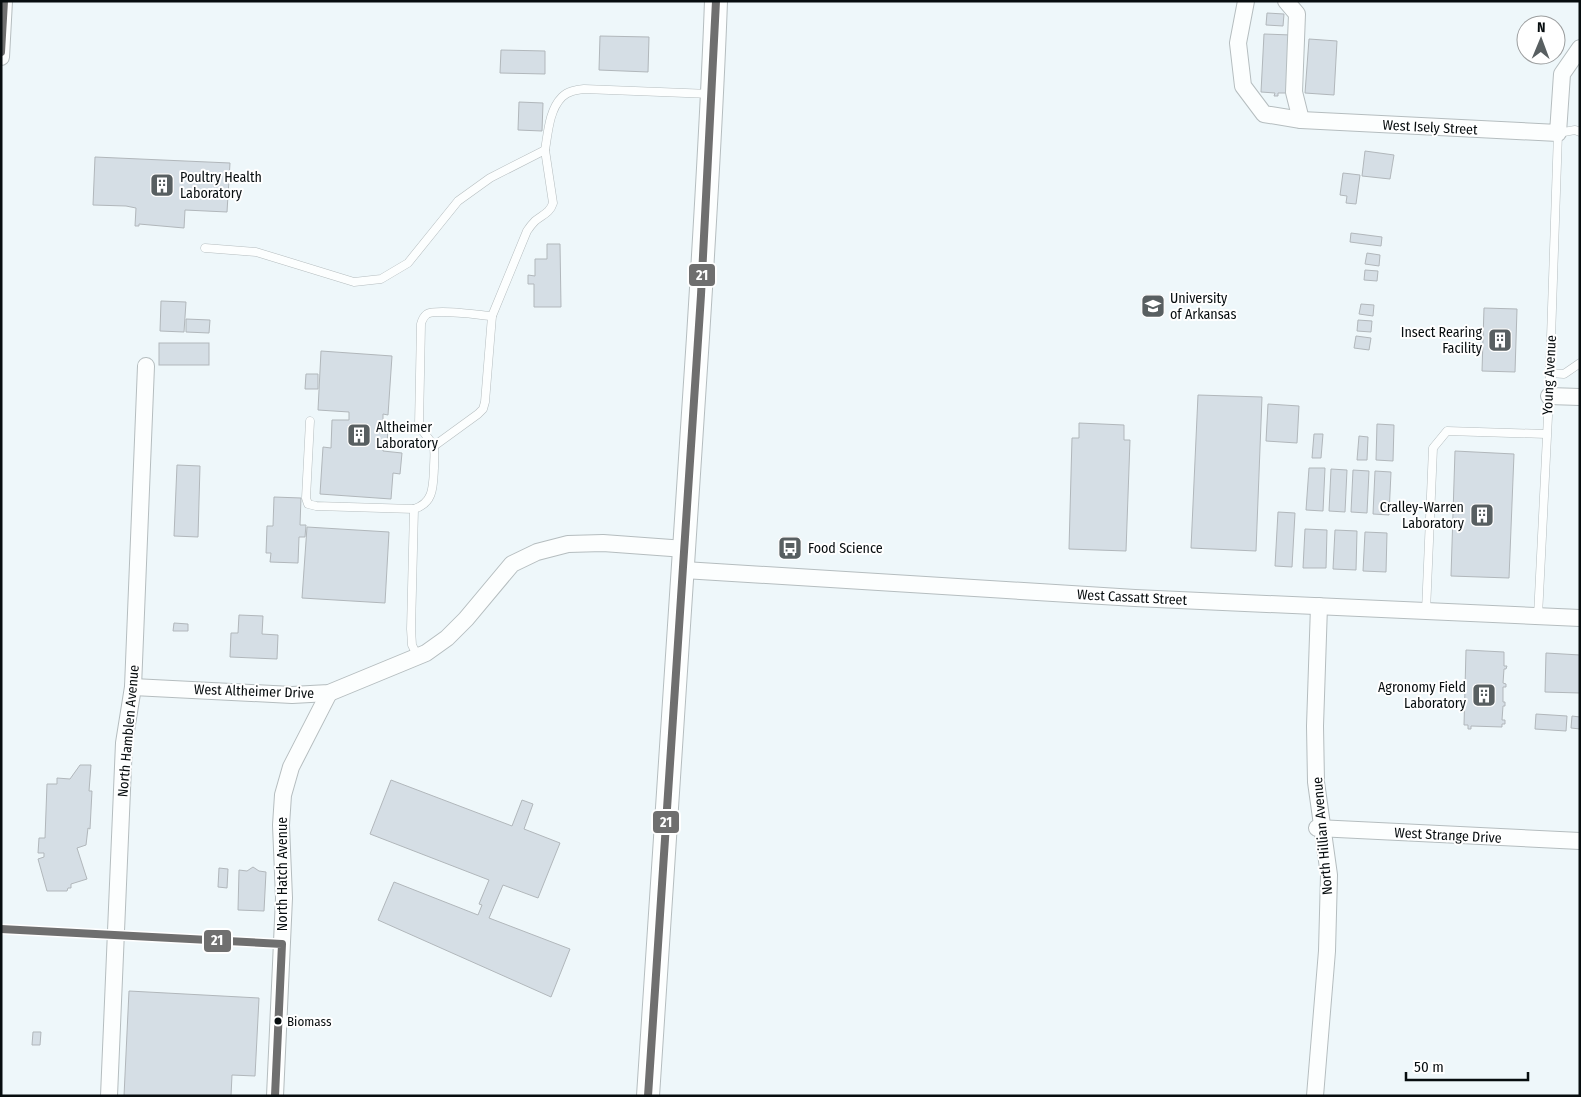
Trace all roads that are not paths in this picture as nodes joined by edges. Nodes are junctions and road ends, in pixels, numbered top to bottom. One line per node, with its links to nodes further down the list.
1 (4, 1): 6 (street)
2 (716, 1): 7 (main road)
3 (1246, 1): 8 (street, West Isely Street)
4 (1286, 1): 8 (street)
5 (1580, 48): 10 (street)
6 (1, 57)
7 (712, 94): 11 (lane); 23 (main road)
8 (1301, 120): 10 (street, West Isely Street)
9 (1580, 132): 10 (lane)
10 (1558, 133): 16 (lane, Young Avenue)
11 (545, 150): 12 (lane); 13 (lane)
12 (206, 248)
13 (492, 316): 21 (lane); 21 (lane)
14 (1580, 363): 16 (lane)
15 (146, 366): 29 (street, North Hamblen Avenue)
16 (1550, 373): 17 (lane, Young Avenue)
17 (1549, 396): 18 (street); 20 (lane, Young Avenue)
18 (1580, 397)
19 (310, 421): 22 (lane)
20 (1546, 434): 25 (lane); 26 (lane, Young Avenue)
21 (434, 446): 22 (lane)
22 (414, 509): 28 (lane)
23 (684, 559): 24 (street, West Cassatt Street); 28 (street, West Altheimer Drive); 38 (main road)
24 (1319, 606): 25 (street, West Cassatt Street); 31 (street, North Hillian Avenue)
25 (1426, 611): 26 (street, West Cassatt Street)
26 (1538, 616): 27 (street, West Cassatt Street)
27 (1580, 618)
28 (418, 657): 30 (street, West Altheimer Drive)
29 (133, 687): 30 (street, West Altheimer Drive); 34 (street, North Hamblen Avenue)
30 (329, 693): 35 (street, North Hatch Avenue)
31 (1319, 828): 32 (street, West Strange Drive); 39 (street, North Hillian Avenue)
32 (1580, 841)
33 (1, 930): 34 (lane)
34 (116, 935): 35 (lane); 36 (street, North Hamblen Avenue)
35 (282, 944): 37 (street, North Hatch Avenue)
36 (109, 1096)
37 (275, 1096)
38 (648, 1096)
39 (1316, 1096)

